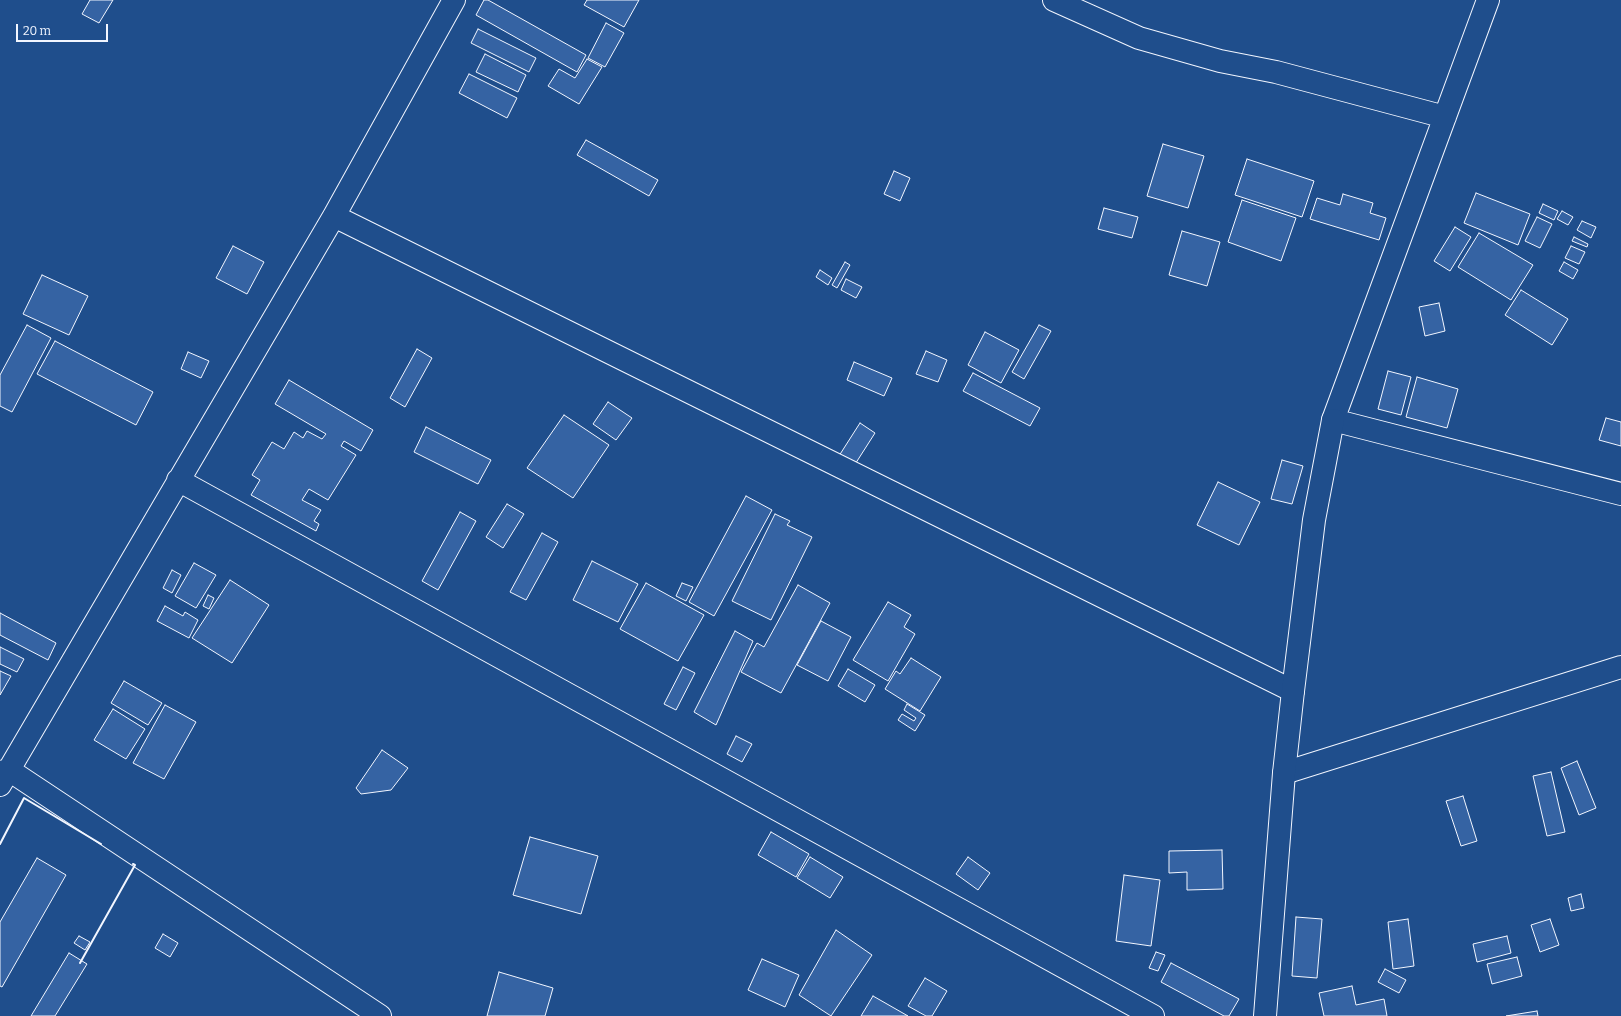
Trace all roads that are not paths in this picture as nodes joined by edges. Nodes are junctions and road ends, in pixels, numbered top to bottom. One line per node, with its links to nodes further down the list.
1 (454, 0): 5 (street)
2 (1054, 0): 4 (street)
3 (1488, 0): 4 (street)
4 (1445, 117): 6 (street)
5 (334, 216): 7 (street); 10 (street)
6 (1333, 420): 8 (street); 10 (street)
7 (178, 480): 12 (street); 14 (street)
8 (1621, 494)
9 (1621, 667): 11 (street)
10 (1293, 691): 11 (street)
11 (1284, 773): 15 (street)
12 (3, 776): 13 (street)
13 (380, 1016)
14 (1153, 1016)
15 (1265, 1016)

